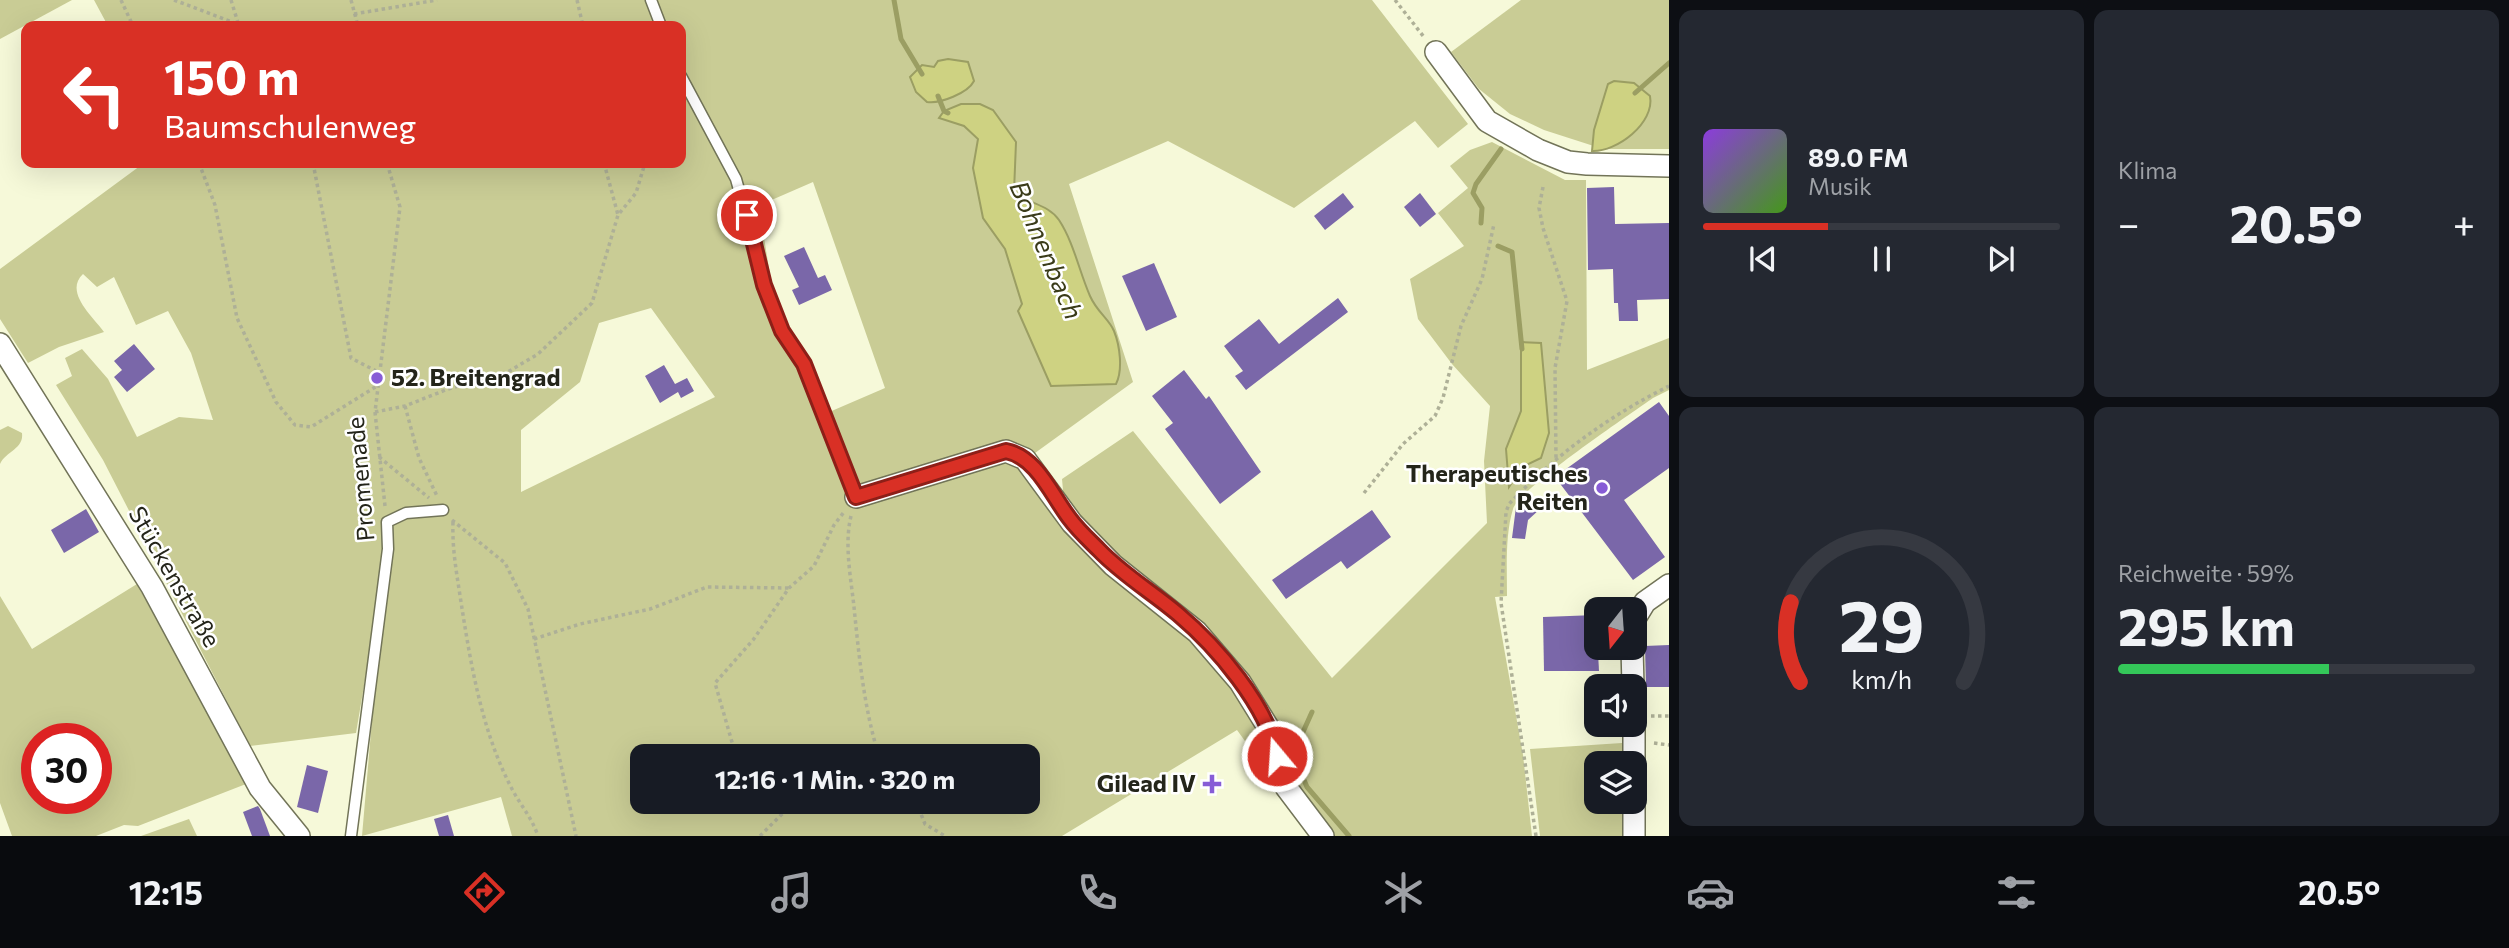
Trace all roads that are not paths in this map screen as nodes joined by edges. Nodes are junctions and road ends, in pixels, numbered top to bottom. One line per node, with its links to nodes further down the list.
1 (651, 0): 2 (lane)
2 (659, 21)
3 (1436, 52): 5 (street)
4 (686, 85): 7 (lane)
5 (1669, 166)
6 (0, 344): 12 (street, Stückenstraße)
7 (856, 497): 14 (street)
8 (443, 510): 13 (lane, Promenade)
9 (1669, 585): 10 (street)
10 (1647, 601)
11 (1634, 737): 15 (street)
12 (299, 836)
13 (351, 836)
14 (1323, 836)
15 (1634, 836)

